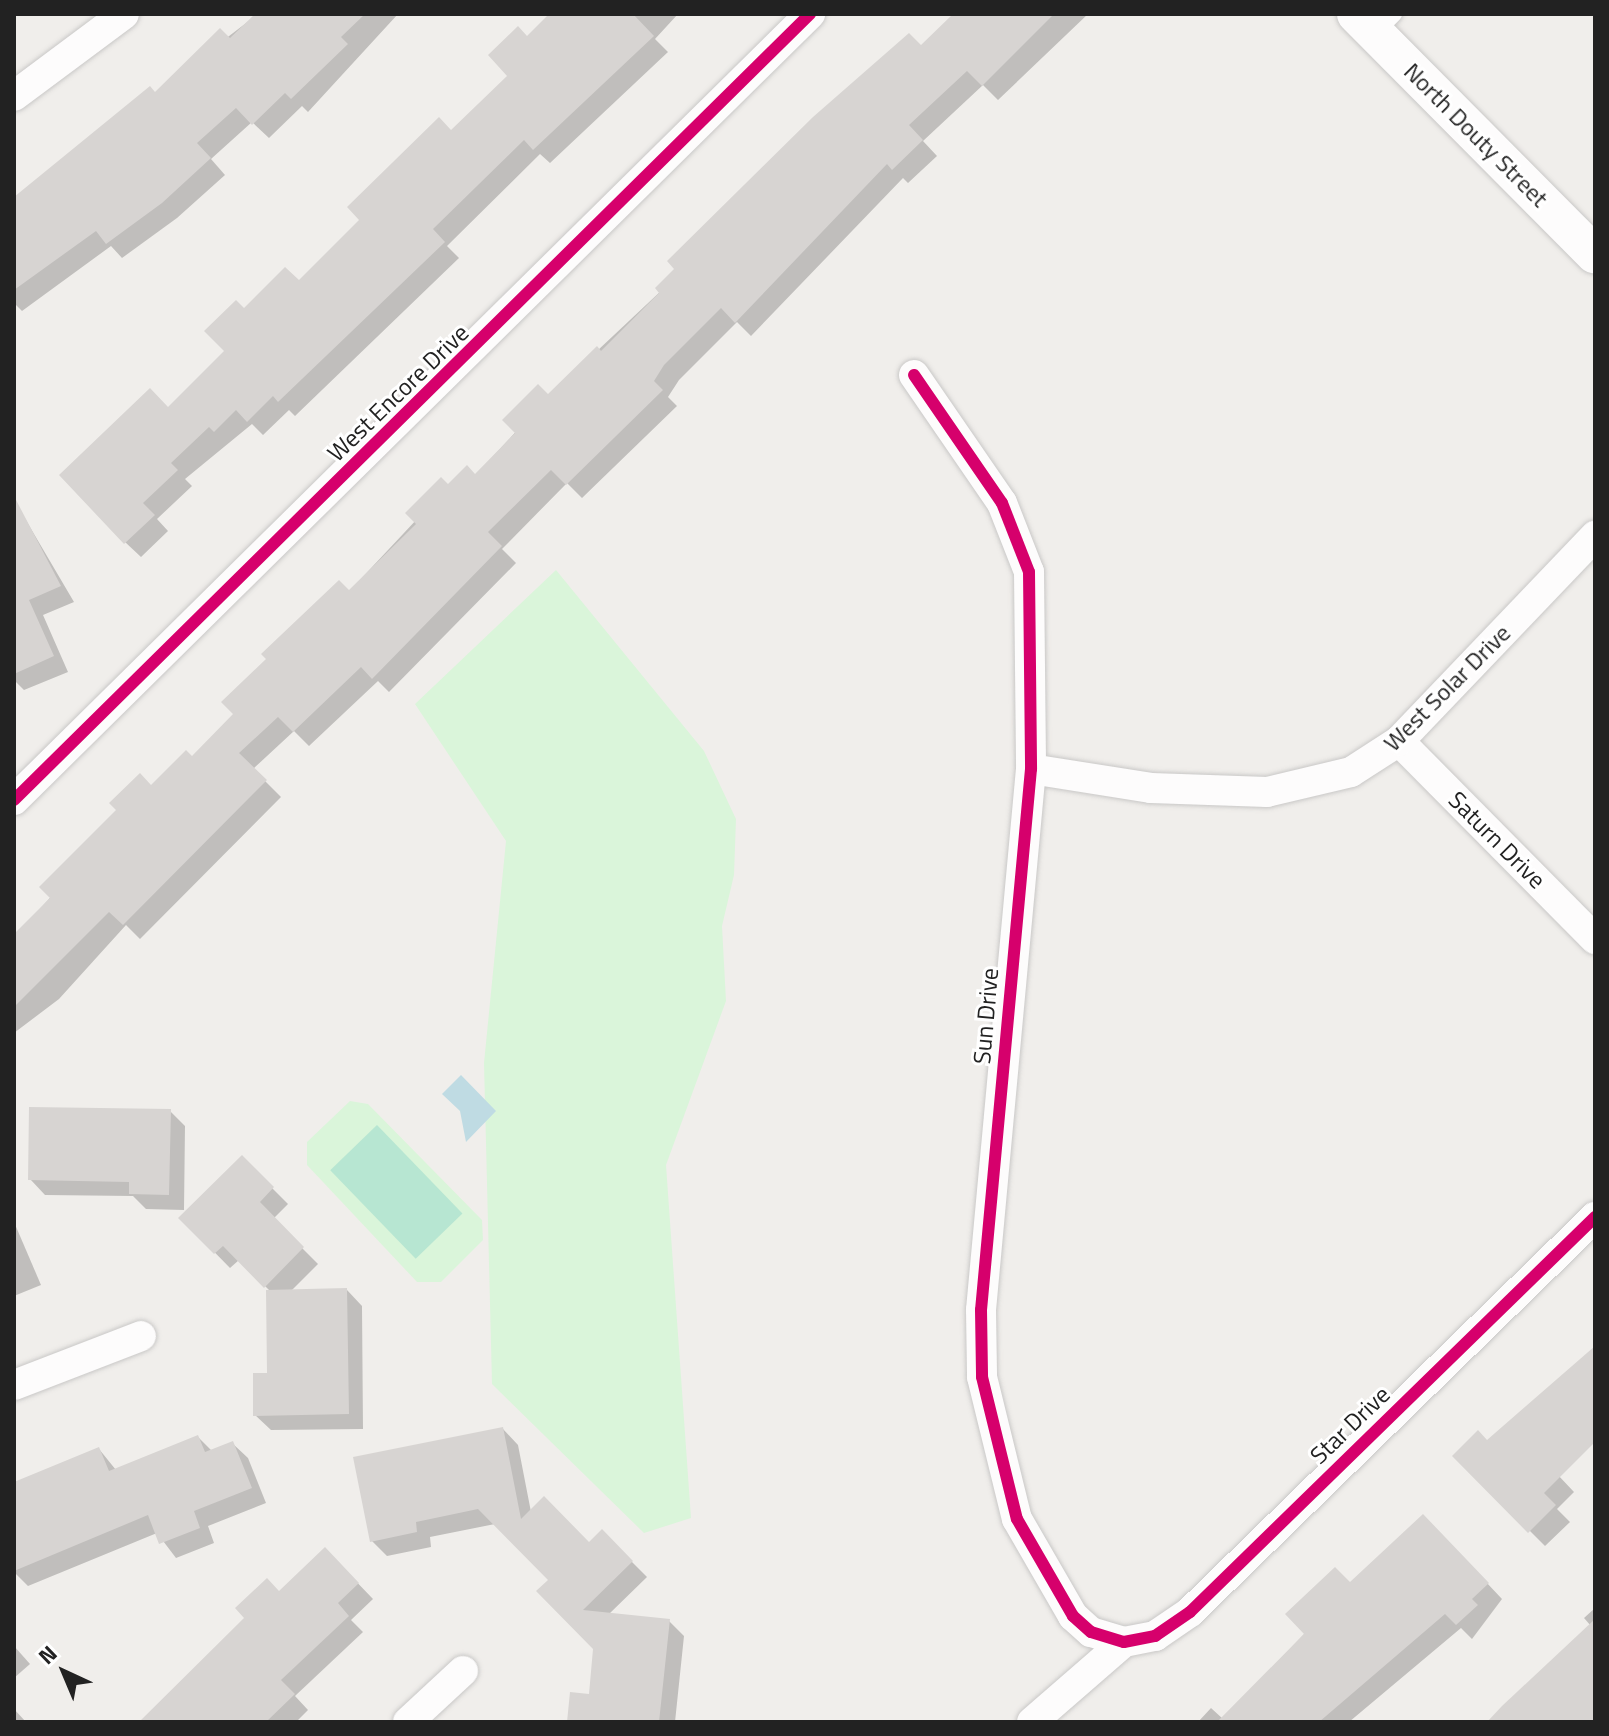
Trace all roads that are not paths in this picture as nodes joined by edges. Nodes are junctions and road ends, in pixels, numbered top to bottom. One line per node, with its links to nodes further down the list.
1 (124, 14): 4 (street)
2 (810, 14): 10 (street, West Encore Drive)
3 (1375, 20): 5 (street, North Douty Street)
4 (14, 96)
5 (1595, 255)
6 (914, 375): 9 (street, Sun Drive)
7 (1595, 536): 8 (street, West Solar Drive)
8 (1399, 741): 9 (street, West Solar Drive); 11 (street, Saturn Drive)
9 (1031, 769): 15 (street, Sun Drive)
10 (14, 800)
11 (1595, 939)
12 (1595, 1217): 15 (street, Star Drive)
13 (141, 1336): 14 (street)
14 (14, 1385)
15 (1124, 1642): 18 (street)
16 (463, 1671): 17 (street)
17 (408, 1722)
18 (1032, 1722)

